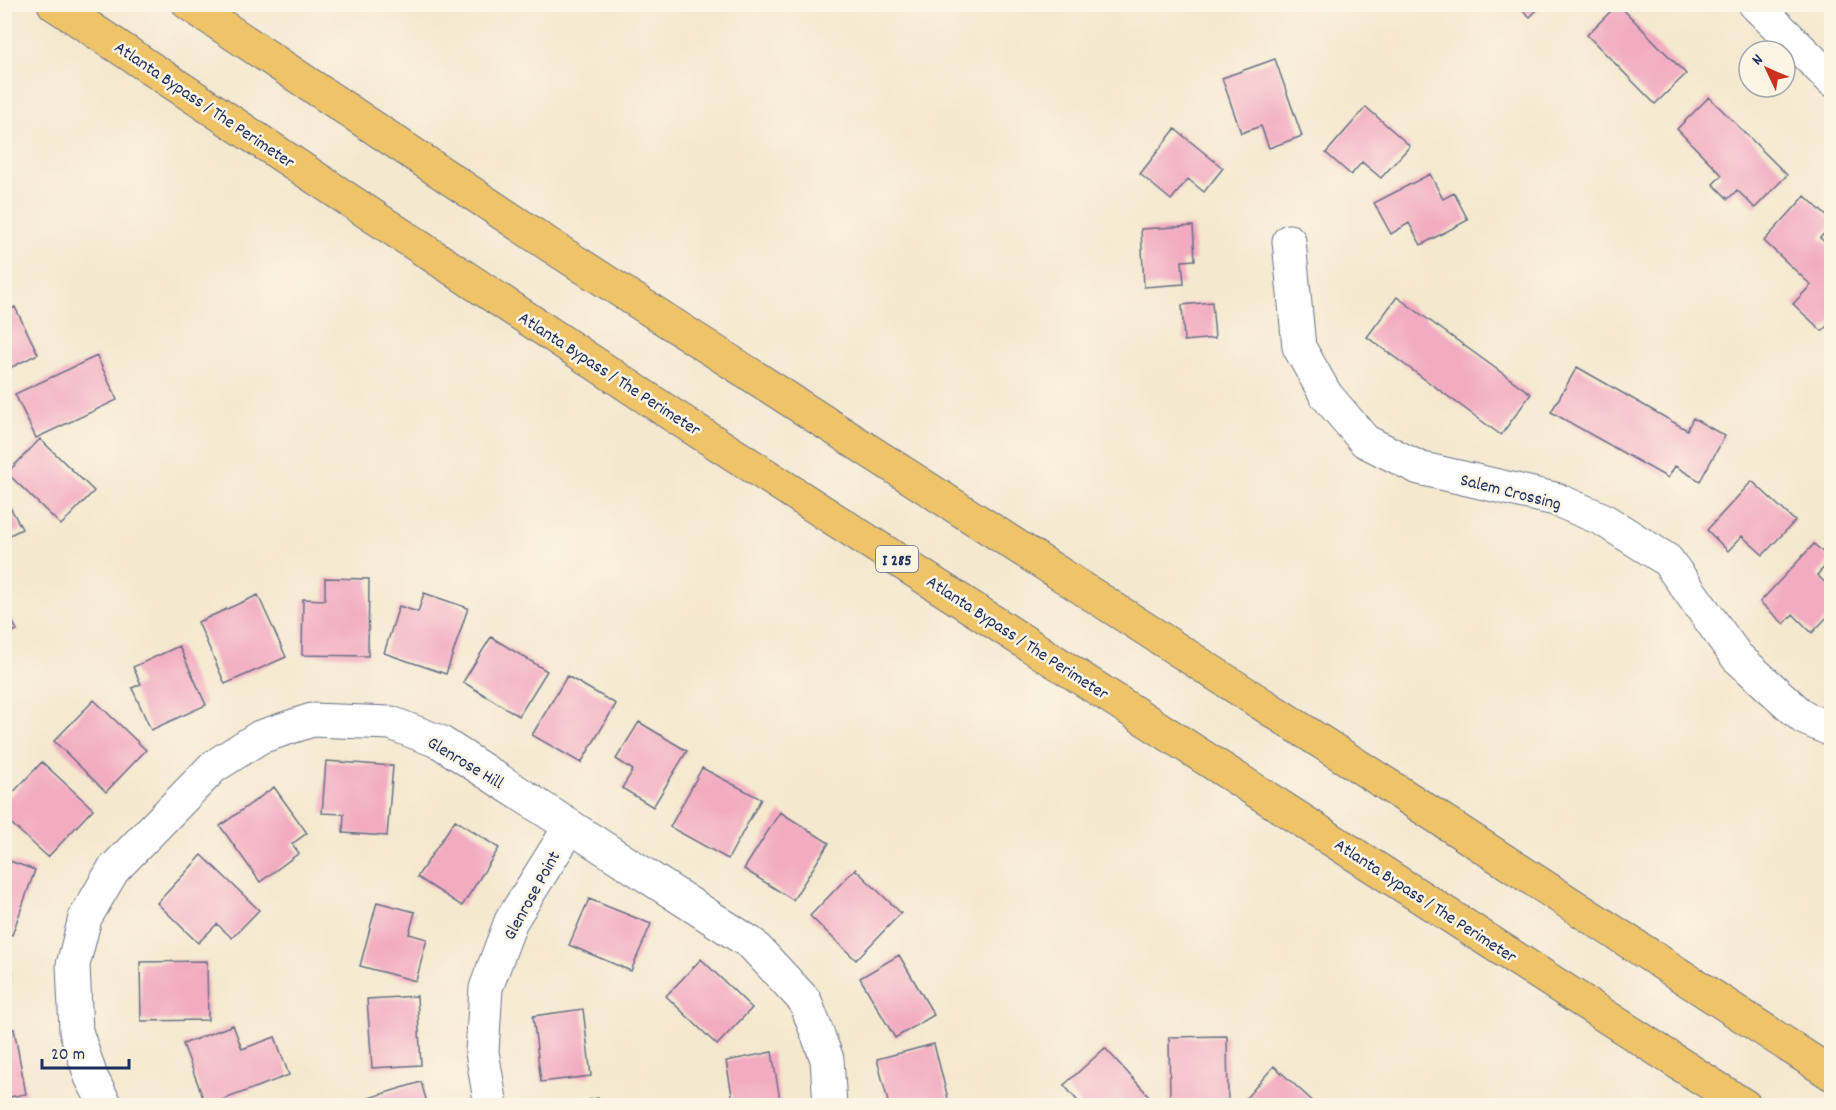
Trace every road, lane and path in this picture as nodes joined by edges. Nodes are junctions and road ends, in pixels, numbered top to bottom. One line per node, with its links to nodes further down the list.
1 (54, 4): 12 (highway, Atlanta Bypass / The Perimeter / I 285)
2 (189, 4): 8 (highway)
3 (1755, 4): 4 (street)
4 (1832, 80)
5 (1289, 241): 6 (street, Salem Crossing)
6 (1832, 730)
7 (570, 827): 9 (street, Glenrose Hill); 10 (street, Glenrose Point); 11 (street, Glenrose Hill)
8 (1832, 1074)
9 (106, 1106)
10 (491, 1106)
11 (830, 1106)
12 (1745, 1106)

